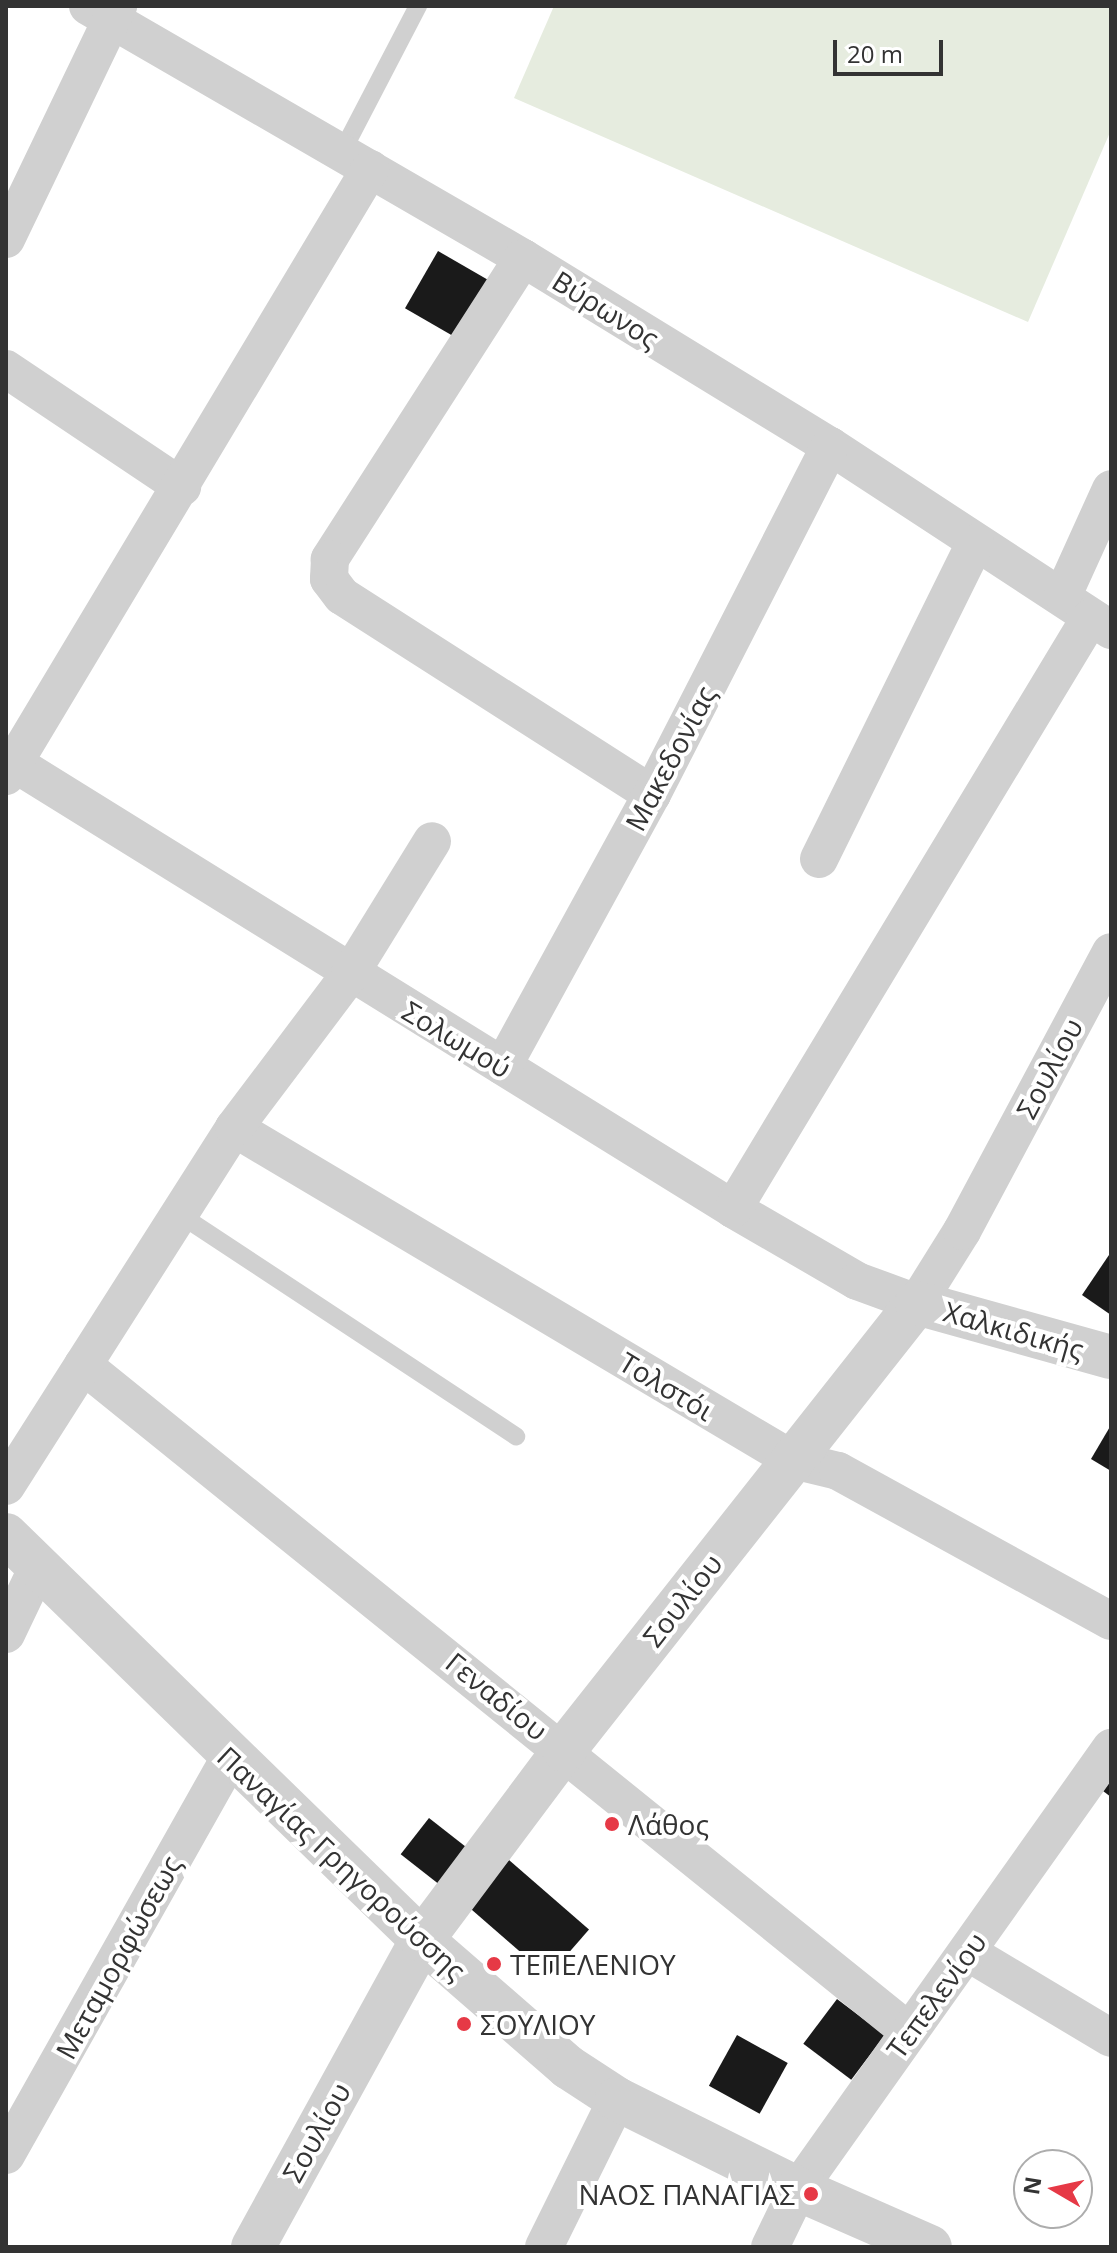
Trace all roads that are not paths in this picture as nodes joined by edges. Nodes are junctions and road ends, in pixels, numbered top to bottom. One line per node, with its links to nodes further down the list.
1 (418, 6): 3 (lane)
2 (106, 10): 3 (street, Βύρωνος); 4 (street)
3 (356, 160): 5 (street, Βύρωνος); 8 (street)
4 (6, 239)
5 (523, 258): 7 (street, Βύρωνος); 13 (street)
6 (6, 369): 8 (street)
7 (830, 446): 10 (street, Βύρωνος); 13 (street, Μακεδονίας)
8 (182, 487): 12 (street)
9 (1111, 489): 11 (street)
10 (975, 543): 11 (street, Βύρωνος); 15 (street)
11 (1088, 614): 20 (street)
12 (9, 766): 17 (street, Σολωμού)
13 (652, 794): 18 (street, Μακεδονίας)
14 (432, 841): 17 (street)
15 (819, 859)
16 (1111, 952): 22 (street, Σουλίου)
17 (350, 974): 18 (street, Σολωμού); 19 (street)
18 (503, 1066): 20 (street, Σολωμού)
19 (234, 1128): 21 (street); 26 (street, Τολστόι)
20 (733, 1209): 22 (street, Σολωμού)
21 (179, 1214): 24 (street); 25 (lane)
22 (917, 1303): 23 (street, Χαλκιδικής); 26 (street, Σουλίου)
23 (1111, 1357)
24 (83, 1365): 27 (street); 33 (street, Γεναδίου)
25 (516, 1436)
26 (793, 1460): 30 (street, Τολστόι); 33 (street, Σουλίου)
27 (6, 1486)
28 (6, 1535): 29 (street, Παναγίας Γρηγορούσσης)
29 (38, 1567): 31 (street); 34 (street, Παναγίας Γρηγορούσσης)
30 (1111, 1621)
31 (6, 1634)
32 (1111, 1748): 36 (street, Τεπελενίου)
33 (564, 1750): 35 (street, Σουλίου); 37 (street, Γεναδίου)
34 (230, 1758): 35 (street, Παναγίας Γρηγορούσσης); 40 (street, Μεταμορφώσεως)
35 (422, 1940): 39 (street, Παναγίας Γρηγορούσσης); 42 (street, Σουλίου)
36 (969, 1953): 37 (street, Τεπελενίου); 38 (street)
37 (908, 2031): 41 (street, Τεπελενίου)
38 (1111, 2038)
39 (617, 2099): 41 (street, Παναγίας Γρηγορούσσης); 43 (street)
40 (6, 2155)
41 (798, 2189): 44 (street, Τεπελενίου); 45 (street, Παναγίας Γρηγορούσσης)
42 (253, 2247)
43 (544, 2247)
44 (770, 2247)
45 (930, 2247)

